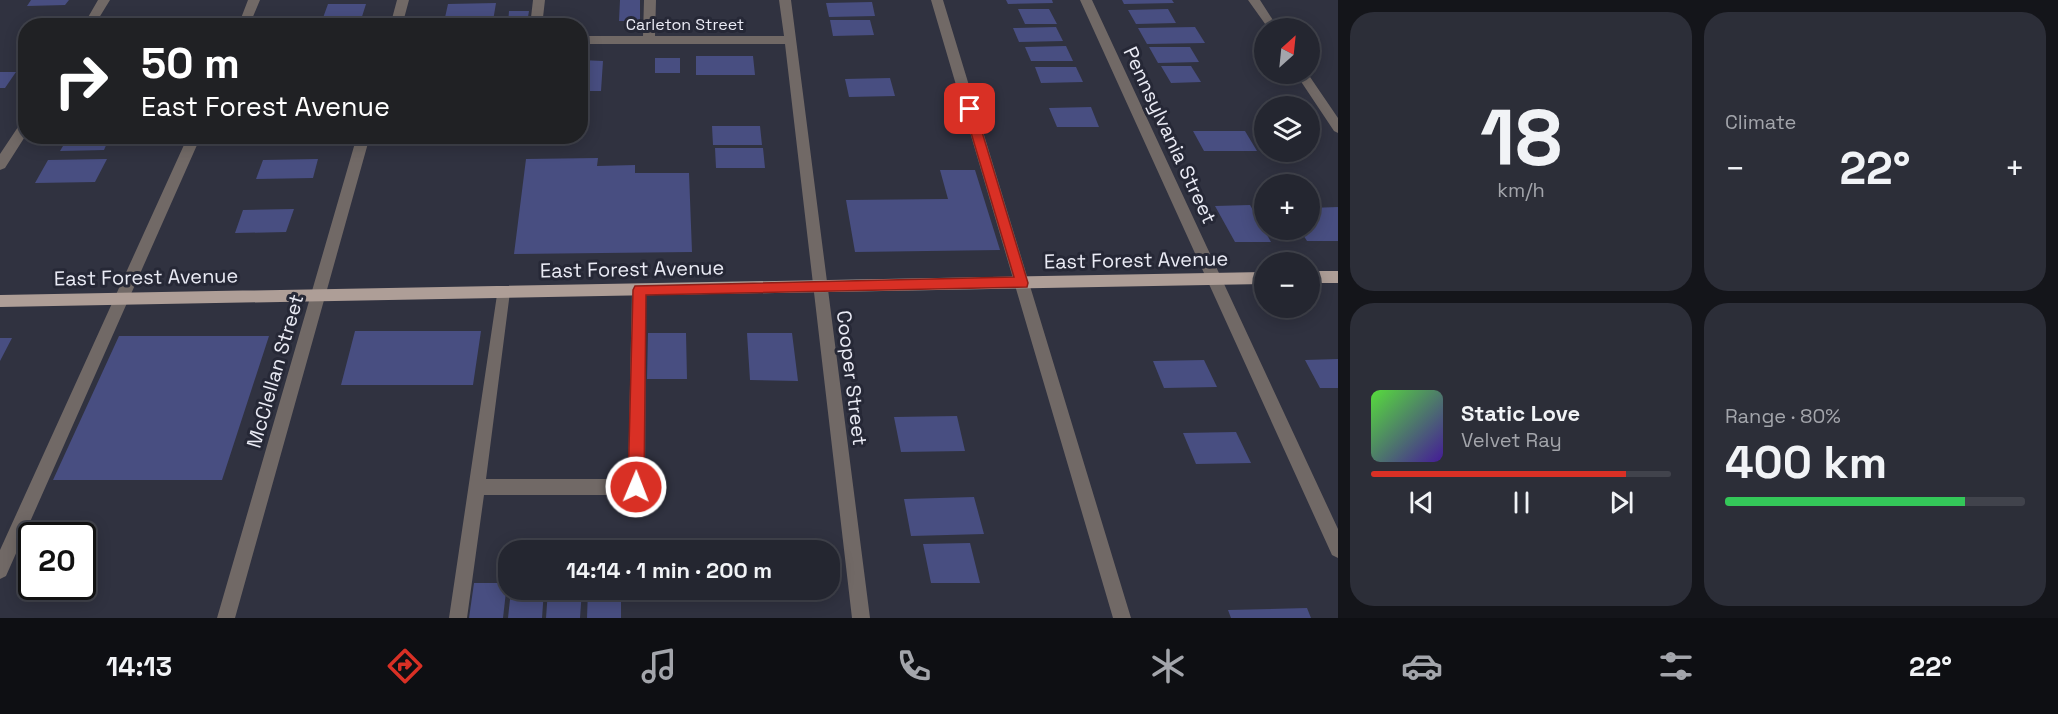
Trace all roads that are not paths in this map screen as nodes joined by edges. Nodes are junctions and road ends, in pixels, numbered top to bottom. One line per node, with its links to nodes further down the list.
1 (104, 0): 10 (street)
2 (254, 0): 11 (street)
3 (403, 0): 12 (street)
4 (540, 0): 13 (street)
5 (650, 0): 16 (street)
6 (785, 0): 17 (street, Cooper Street)
7 (937, 0): 28 (street)
8 (1086, 0): 27 (street, Pennsylvania Street)
9 (1254, 0): 14 (street)
10 (92, 18)
11 (246, 18)
12 (398, 18)
13 (537, 18)
14 (1266, 18)
15 (588, 40): 16 (street, Carleton Street)
16 (649, 40): 17 (street, Carleton Street)
17 (790, 40): 29 (street, Cooper Street)
18 (1309, 84): 19 (street)
19 (1338, 128)
20 (18, 137): 23 (street)
21 (191, 144): 33 (street)
22 (362, 144): 32 (street, McClellan Street)
23 (0, 165)
24 (1320, 277): 25 (main road)
25 (1338, 277)
26 (1254, 278): 27 (main road, East Forest Avenue)
27 (1214, 279): 28 (main road, East Forest Avenue); 36 (street, Pennsylvania Street)
28 (1022, 283): 29 (main road, East Forest Avenue); 41 (street)
29 (819, 287): 30 (main road, East Forest Avenue); 40 (street, Cooper Street)
30 (639, 290): 31 (main road, East Forest Avenue); 35 (street)
31 (503, 292): 32 (main road, East Forest Avenue); 35 (street)
32 (319, 295): 33 (main road, East Forest Avenue); 38 (street, McClellan Street)
33 (124, 298): 34 (main road, East Forest Avenue); 37 (street)
34 (0, 301)
35 (477, 487): 39 (street)
36 (1338, 549)
37 (0, 570)
38 (226, 618)
39 (458, 618)
40 (861, 618)
41 (1122, 618)

